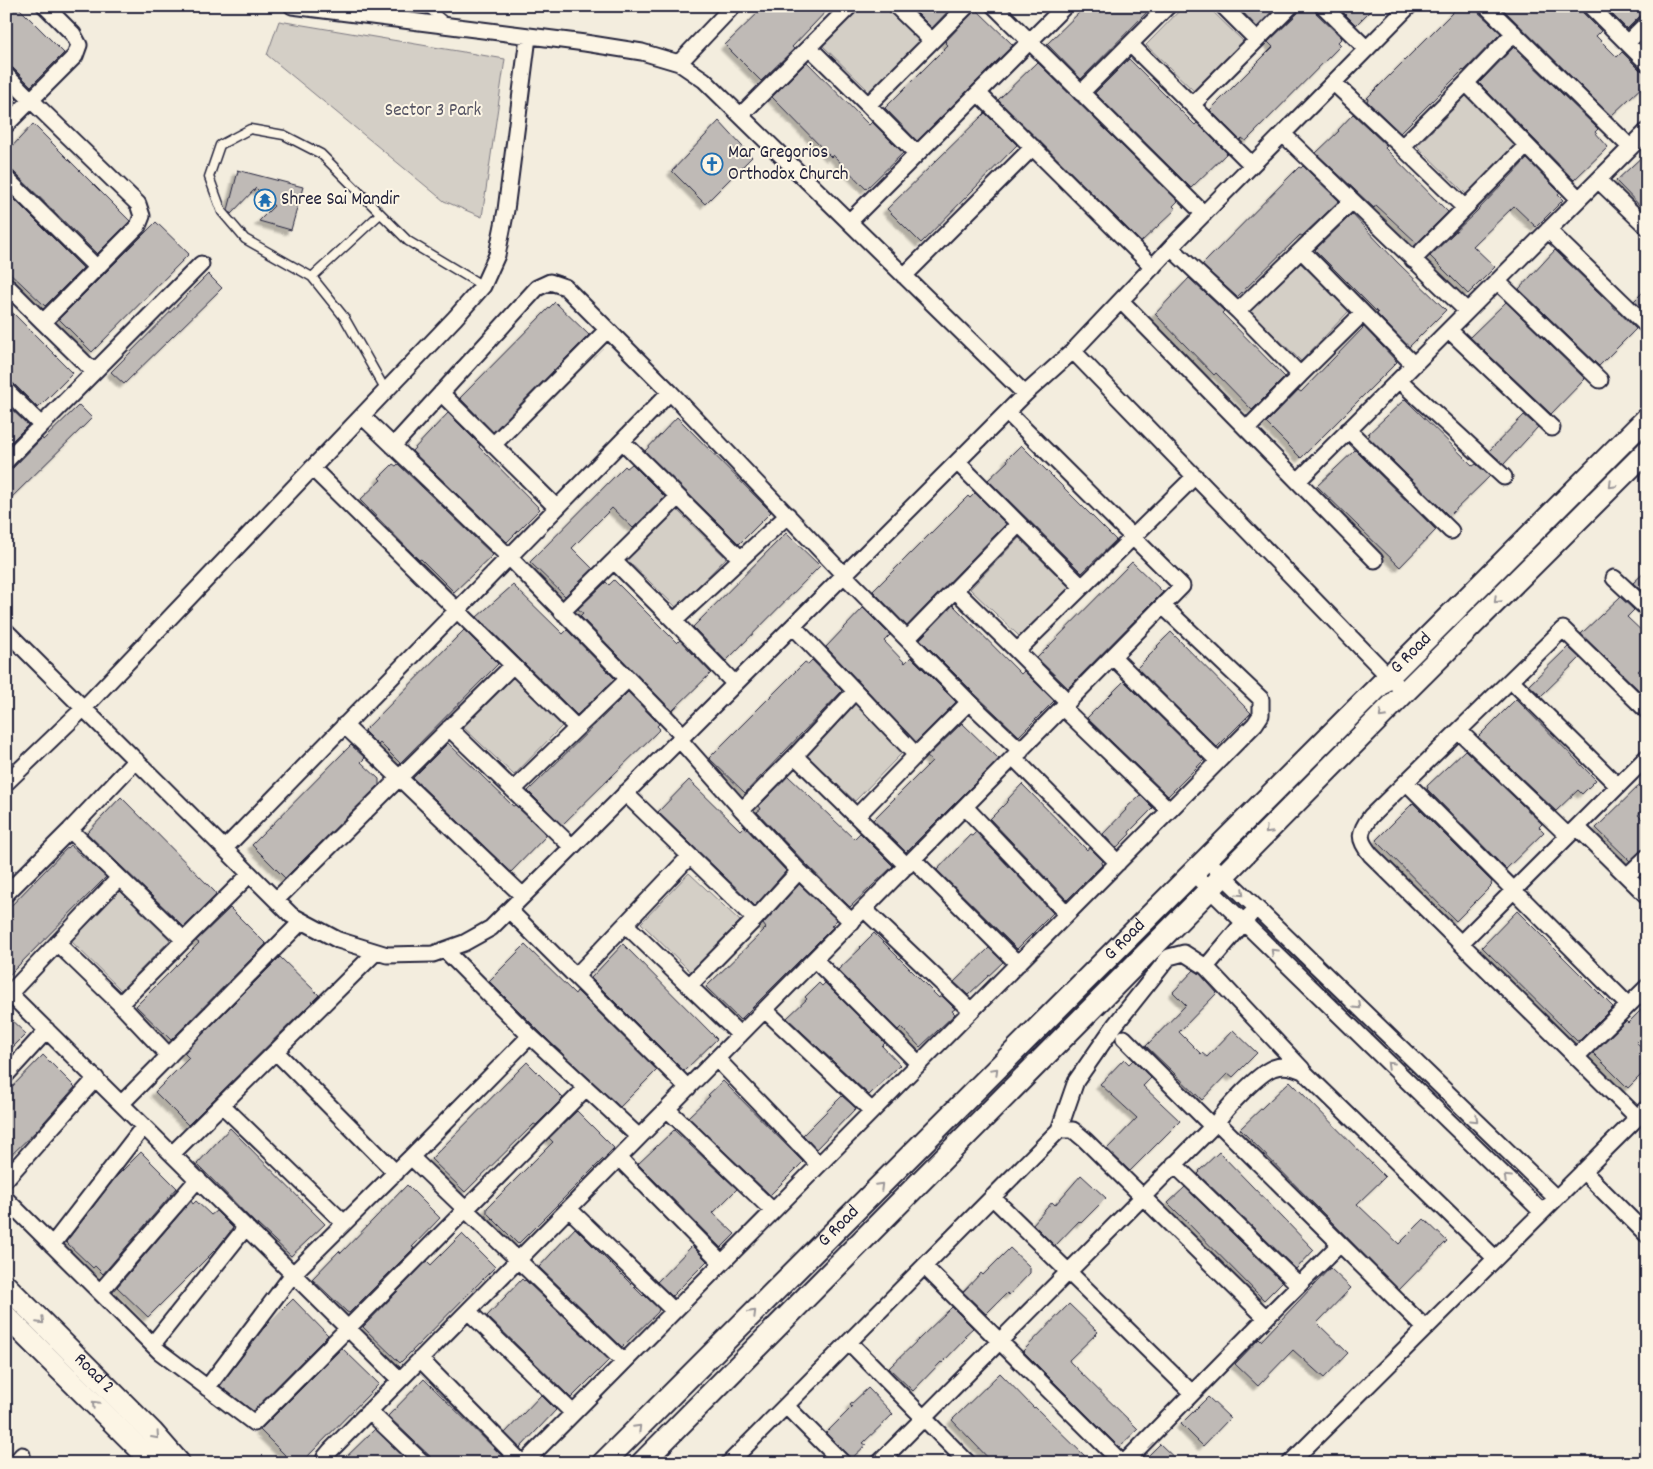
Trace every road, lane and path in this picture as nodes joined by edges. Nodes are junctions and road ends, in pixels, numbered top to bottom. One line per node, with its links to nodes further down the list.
1 (45, 6): 35 (street)
2 (292, 6): 18 (street)
3 (426, 6): 18 (lane)
4 (733, 6): 29 (street)
5 (850, 6): 26 (street)
6 (896, 6): 22 (street)
7 (967, 6): 22 (street)
8 (994, 6): 23 (street)
9 (1065, 6): 23 (street)
10 (1168, 6): 25 (street)
11 (1223, 6): 21 (street)
12 (1291, 6): 21 (street)
13 (1323, 6): 27 (street)
14 (1409, 6): 27 (street)
15 (1486, 6): 19 (street)
16 (1590, 6): 24 (street)
17 (1647, 23): 24 (street)
18 (451, 27): 20 (street)
19 (1514, 33): 32 (street); 45 (street)
20 (528, 37): 29 (street); 68 (street)
21 (1257, 40): 37 (street)
22 (932, 41): 36 (street)
23 (1030, 42): 33 (street); 34 (street)
24 (1627, 43): 28 (street)
25 (1130, 44): 34 (street); 37 (street)
26 (809, 47): 36 (street); 38 (street)
27 (1367, 50): 31 (street)
28 (1647, 62)
29 (679, 63): 38 (street)
30 (6, 75): 35 (street)
31 (1334, 83): 41 (street); 44 (street)
32 (1466, 83): 42 (street); 44 (street)
33 (978, 93): 43 (street); 46 (street)
34 (1081, 93): 54 (street)
35 (31, 100): 39 (street); 63 (street)
36 (868, 105): 46 (street)
37 (1192, 105): 47 (street)
38 (741, 115): 55 (street)
39 (6, 125)
40 (1647, 131): 45 (street)
41 (1283, 134): 47 (street); 51 (street)
42 (1526, 146): 50 (street); 52 (street)
43 (1033, 147): 62 (street); 64 (street)
44 (1402, 147): 52 (street)
45 (1630, 147): 49 (street)
46 (917, 154): 55 (street)
47 (1252, 166): 54 (street)
48 (6, 178): 63 (street)
49 (1598, 180): 50 (street); 56 (street)
50 (1579, 199): 57 (street)
51 (1352, 201): 59 (street); 60 (street)
52 (1465, 208): 60 (street)
53 (380, 214): 65 (lane); 65 (lane); 68 (lane)
54 (1204, 214): 58 (street)
55 (850, 222): 64 (street)
56 (1647, 227)
57 (1548, 230): 66 (street); 74 (street)
58 (1171, 248): 62 (street); 70 (street)
59 (1301, 250): 70 (street); 72 (street)
60 (1413, 260): 71 (street)
61 (201, 264): 79 (street)
62 (1153, 267): 69 (street)
63 (97, 268): 73 (street)
64 (904, 276): 87 (street)
65 (312, 277): 84 (lane)
66 (1497, 281): 71 (street); 82 (street)
67 (6, 286): 73 (street)
68 (483, 286): 84 (street)
69 (1121, 301): 77 (street); 93 (street)
70 (1238, 311): 80 (street)
71 (1467, 312): 76 (street)
72 (1363, 313): 78 (street); 80 (street)
73 (44, 322): 79 (street)
74 (1647, 326)
75 (607, 330): 85 (street); 86 (street); 96 (street)
76 (1448, 330): 78 (street); 92 (street)
77 (1073, 351): 87 (street); 102 (street)
78 (1414, 365): 81 (street)
79 (94, 372): 91 (street)
80 (1300, 375): 93 (street)
81 (1399, 380): 94 (street); 103 (street)
82 (1600, 380)
83 (6, 390): 91 (street)
84 (386, 391): 89 (street)
85 (670, 392): 95 (street); 107 (street)
86 (441, 393): 96 (street); 97 (street)
87 (1025, 394): 88 (street)
88 (1007, 412): 100 (street); 110 (street)
89 (362, 416): 97 (street); 101 (street)
90 (1647, 418): 130 (street, G Road)
91 (41, 425): 99 (street)
92 (1552, 428)
93 (1247, 429): 104 (street)
94 (1348, 430): 104 (street); 109 (street)
95 (622, 442): 105 (street); 106 (street)
96 (493, 445): 106 (street)
97 (393, 446): 111 (street)
98 (1647, 451): 135 (street, G Road, one-way to 135)
99 (6, 460)
100 (957, 462): 108 (street); 115 (street)
101 (312, 468): 121 (street); 138 (street)
102 (1195, 476): 110 (street); 130 (street)
103 (1504, 477)
104 (1298, 481): 113 (street)
105 (678, 497): 112 (street); 114 (street)
106 (557, 508): 111 (street)
107 (788, 515): 112 (street); 115 (street)
108 (1019, 524): 117 (street); 118 (street)
109 (1451, 531)
110 (1133, 537): 117 (street); 119 (street)
111 (509, 557): 121 (street); 122 (street)
112 (740, 559): 123 (street)
113 (1375, 560)
114 (614, 561): 122 (street); 123 (street)
115 (844, 575): 124 (street); 126 (street)
116 (1614, 578): 120 (street)
117 (1082, 587): 127 (street)
118 (954, 590): 126 (street); 127 (street)
119 (1163, 606): 128 (street); 150 (street)
120 (1647, 609)
121 (458, 610): 129 (street); 140 (street)
122 (562, 612): 131 (street)
123 (674, 621): 133 (street)
124 (793, 626): 133 (street); 134 (street)
125 (6, 632): 138 (street)
126 (907, 639): 136 (street)
127 (1017, 651): 137 (street)
128 (1113, 657): 137 (street); 150 (street)
129 (513, 665): 141 (street); 142 (street)
130 (1388, 676): 135 (street); 169 (street, G Road)
131 (628, 679): 142 (street); 144 (street)
132 (1511, 680): 139 (street); 143 (street); 154 (street)
133 (735, 684): 144 (street)
134 (855, 691): 146 (street); 147 (street)
135 (1404, 693): 174 (street, G Road, one-way to 174)
136 (969, 702): 145 (street); 146 (street)
137 (1066, 705): 145 (street); 159 (street)
138 (84, 708): 149 (street); 153 (street)
139 (1647, 711)
140 (344, 724): 151 (street); 164 (street)
141 (449, 728): 151 (street); 155 (street)
142 (576, 728): 155 (street)
143 (1459, 731): 152 (street); 162 (street)
144 (681, 738): 156 (street); 158 (street)
145 (1017, 754): 157 (street); 168 (street)
146 (916, 755): 160 (street)
147 (795, 756): 158 (street); 160 (street)
148 (1647, 757): 154 (street)
149 (136, 760): 161 (street); 164 (street)
150 (1218, 761): 159 (street)
151 (399, 778): 177 (street); 179 (street)
152 (1406, 782): 175 (street); 191 (street)
153 (6, 783)
154 (1618, 786): 162 (street)
155 (513, 790): 163 (street)
156 (625, 793): 163 (street); 165 (street)
157 (965, 807): 167 (street); 183 (street)
158 (742, 810): 170 (street)
159 (1169, 810): 168 (street)
160 (856, 816): 167 (street)
161 (70, 830): 173 (street); 176 (street)
162 (1572, 831): 172 (street); 175 (street)
163 (572, 847): 177 (street)
164 (224, 848): 171 (street)
165 (690, 856): 184 (street); 188 (street)
166 (1647, 857): 172 (street)
167 (910, 863): 181 (street); 195 (street)
168 (1118, 863): 183 (street)
169 (1199, 866): 174 (street); 282 (street, G Road, one-way to 169)
170 (799, 871): 184 (street); 186 (street)
171 (250, 874): 179 (street); 189 (street)
172 (1627, 876): 178 (street)
173 (119, 878): 189 (street); 190 (street)
174 (1216, 882): 180 (street, one-way to 180); 187 (street); 283 (street, G Road)
175 (1513, 891): 191 (street); 202 (street)
176 (6, 894)
177 (523, 896): 182 (street)
178 (1647, 896)
179 (276, 900): 185 (street)
180 (1257, 908): 187 (street); 239 (street, one-way to 239)
181 (864, 909): 186 (street); 204 (street)
182 (509, 910): 192 (street); 197 (street)
183 (1067, 914): 195 (street)
184 (755, 920): 198 (street)
185 (302, 921): 193 (street); 210 (street)
186 (852, 922): 194 (street)
187 (1244, 922): 196 (street); 244 (street, one-way to 187)
188 (626, 925): 197 (street); 198 (street)
189 (184, 940): 201 (street)
190 (57, 943): 200 (street); 201 (street)
191 (1461, 943): 211 (street)
192 (445, 950): 193 (street); 207 (street)
193 (376, 952): 209 (street)
194 (814, 960): 203 (street); 213 (street)
195 (1018, 964): 204 (street)
196 (1206, 967): 214 (street); 226 (street)
197 (576, 976): 218 (street)
198 (689, 986): 206 (street)
199 (1647, 987): 202 (street)
200 (8, 991): 205 (street)
201 (120, 1004): 210 (street)
202 (1628, 1005): 211 (street)
203 (765, 1010): 206 (street); 222 (street)
204 (971, 1010): 213 (street)
205 (47, 1030): 215 (street); 216 (street)
206 (740, 1035): 212 (street)
207 (530, 1036): 217 (street); 229 (street)
208 (1124, 1038): 224 (street)
209 (276, 1052): 220 (street); 234 (street)
210 (169, 1056): 219 (street)
211 (1576, 1057): 223 (street)
212 (717, 1059): 218 (street); 232 (street)
213 (919, 1064): 222 (street)
214 (1303, 1071): 224 (street); 250 (street)
215 (6, 1075)
216 (96, 1078): 219 (street); 235 (street)
217 (586, 1088): 227 (street); 242 (street)
218 (688, 1088): 221 (street)
219 (122, 1104): 225 (street)
220 (222, 1105): 228 (street); 245 (street)
221 (667, 1109): 227 (street); 243 (street)
222 (872, 1111): 232 (street)
223 (1642, 1113): 233 (street)
224 (1215, 1124): 231 (street); 248 (street)
225 (144, 1126): 228 (street); 249 (street)
226 (1059, 1130): 237 (street); 238 (street)
227 (639, 1137): 230 (street)
228 (172, 1154): 236 (street)
229 (411, 1157): 234 (street); 242 (street)
230 (619, 1158): 241 (street); 252 (street)
231 (1174, 1164): 238 (street); 256 (street)
232 (819, 1165): 243 (street)
233 (1583, 1171): 239 (street); 247 (street)
234 (396, 1173): 245 (street)
235 (6, 1179)
236 (198, 1179): 246 (street); 258 (street)
237 (992, 1197): 253 (street); 254 (street)
238 (1142, 1197): 254 (street); 262 (street)
239 (1556, 1198): 244 (street)
240 (6, 1199): 249 (street)
241 (569, 1209): 251 (street); 260 (street)
242 (466, 1210): 251 (street); 263 (street)
243 (773, 1211): 252 (street)
244 (1542, 1212): 250 (street)
245 (344, 1223): 255 (street)
246 (246, 1227): 255 (street); 267 (street)
247 (1647, 1235)
248 (1339, 1244): 256 (street); 264 (street)
249 (52, 1245): 258 (street)
250 (1495, 1258): 264 (street)
251 (518, 1260): 259 (street); 269 (street)
252 (722, 1263): 260 (street)
253 (924, 1266): 265 (street); 266 (street)
254 (1068, 1271): 266 (street); 272 (street)
255 (293, 1274): 263 (street); 271 (street)
256 (1299, 1285): 262 (street)
257 (6, 1286): 278 (street, Road 2, one-way to 278)
258 (100, 1292): 267 (street)
259 (468, 1311): 268 (street); 275 (street)
260 (674, 1311): 269 (street)
261 (6, 1316): 277 (street, Road 2, one-way to 261)
262 (1266, 1318): 272 (street)
263 (348, 1328): 270 (street); 271 (street)
264 (1425, 1328): 289 (street)
265 (849, 1342): 273 (street); 276 (street)
266 (998, 1342): 276 (street); 288 (street)
267 (152, 1344): 271 (street)
268 (420, 1359): 270 (street); 281 (street)
269 (624, 1362): 275 (street)
270 (400, 1380): 274 (street)
271 (207, 1388)
272 (1192, 1393): 288 (street)
273 (786, 1406): 284 (street); 285 (street)
274 (369, 1411): 279 (street); 280 (street)
275 (573, 1413): 281 (street)
276 (923, 1418): 286 (street); 287 (street)
277 (154, 1463)
278 (179, 1463)
279 (323, 1463)
280 (424, 1463)
281 (523, 1463)
282 (603, 1463)
283 (642, 1463)
284 (729, 1463)
285 (843, 1463)
286 (878, 1463)
287 (968, 1463)
288 (1123, 1463)
289 (1290, 1463)

